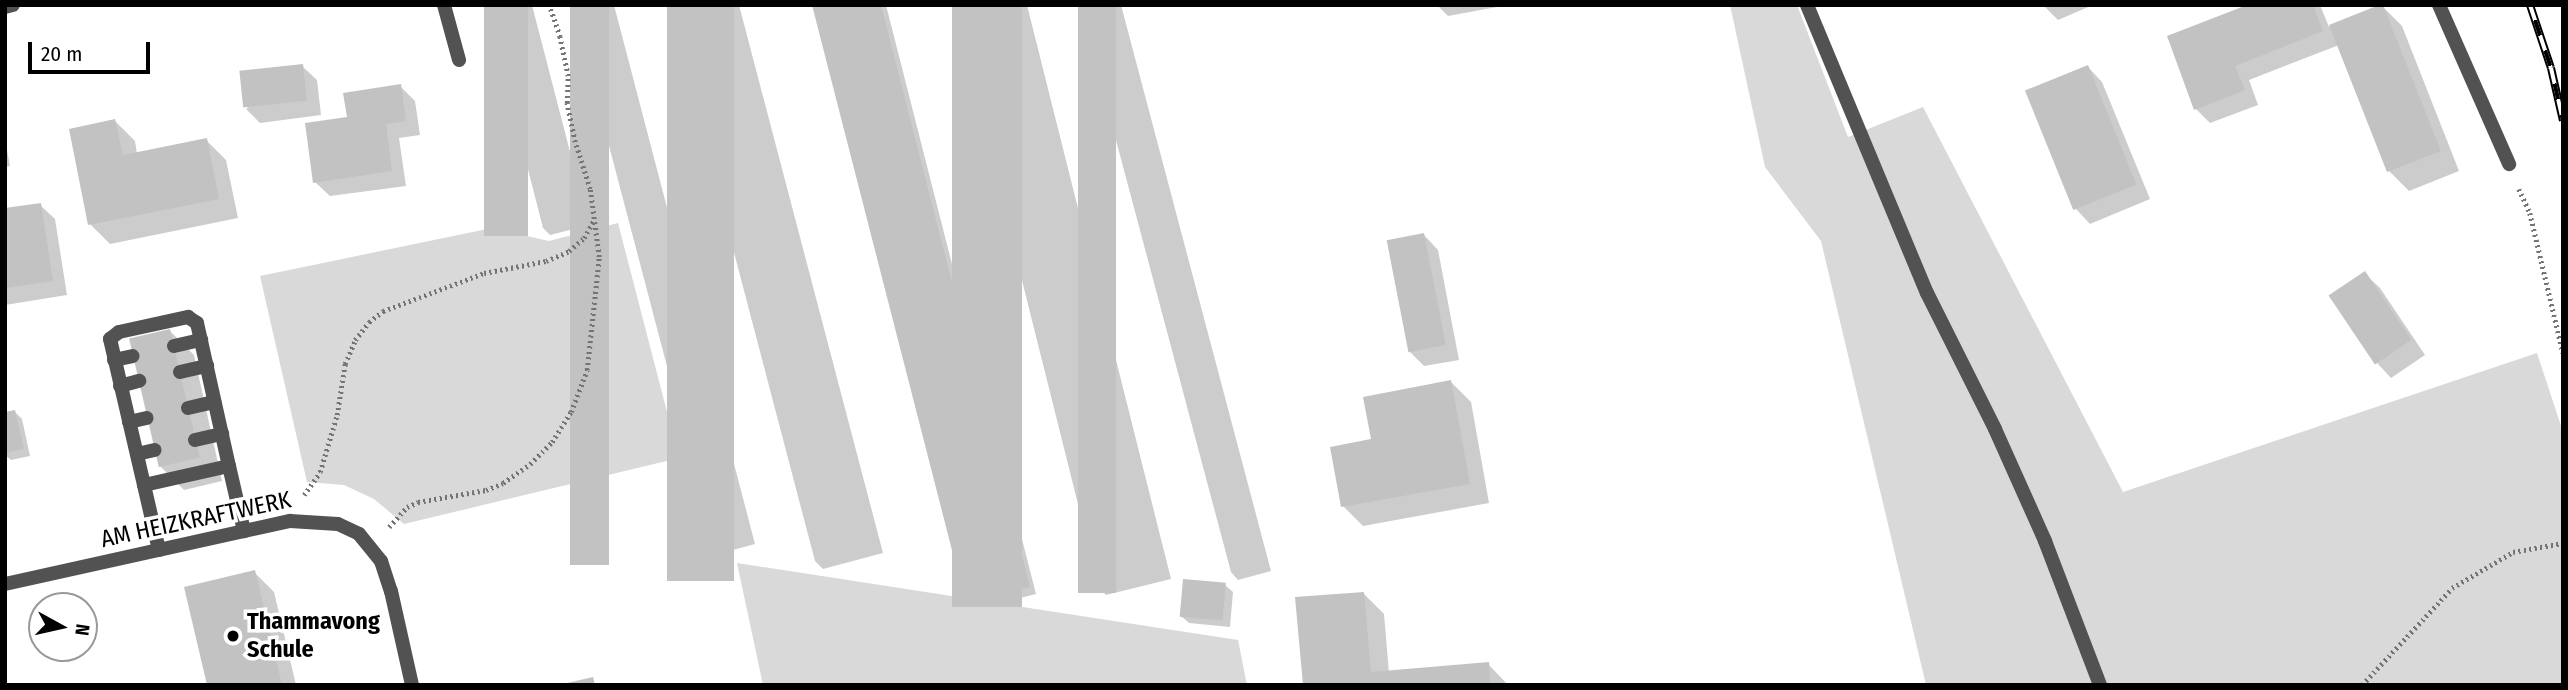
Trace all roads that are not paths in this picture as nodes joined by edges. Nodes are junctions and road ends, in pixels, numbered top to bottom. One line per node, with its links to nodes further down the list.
1 (13, 5): 5 (street)
2 (444, 5): 6 (street)
3 (1807, 5): 30 (street)
4 (2439, 5): 7 (street)
5 (5, 7)
6 (459, 60)
7 (2509, 164)
8 (201, 340): 9 (street); 11 (street); 12 (street)
9 (174, 346)
10 (133, 355): 11 (street)
11 (114, 360): 15 (street)
12 (207, 366): 13 (street); 16 (street)
13 (180, 372)
14 (139, 382): 15 (street)
15 (120, 386): 19 (street)
16 (215, 401): 17 (street); 20 (street)
17 (188, 408)
18 (147, 418): 19 (street)
19 (129, 422): 23 (street)
20 (222, 434): 21 (street); 24 (street)
21 (195, 440)
22 (155, 450): 23 (street)
23 (137, 454): 25 (street)
24 (229, 466): 25 (street); 26 (street)
25 (144, 485): 27 (street)
26 (244, 531): 27 (street, AM HEIZKRAFTWERK); 29 (street, AM HEIZKRAFTWERK)
27 (159, 550): 28 (street, AM HEIZKRAFTWERK)
28 (5, 584)
29 (412, 685)
30 (2100, 685)

